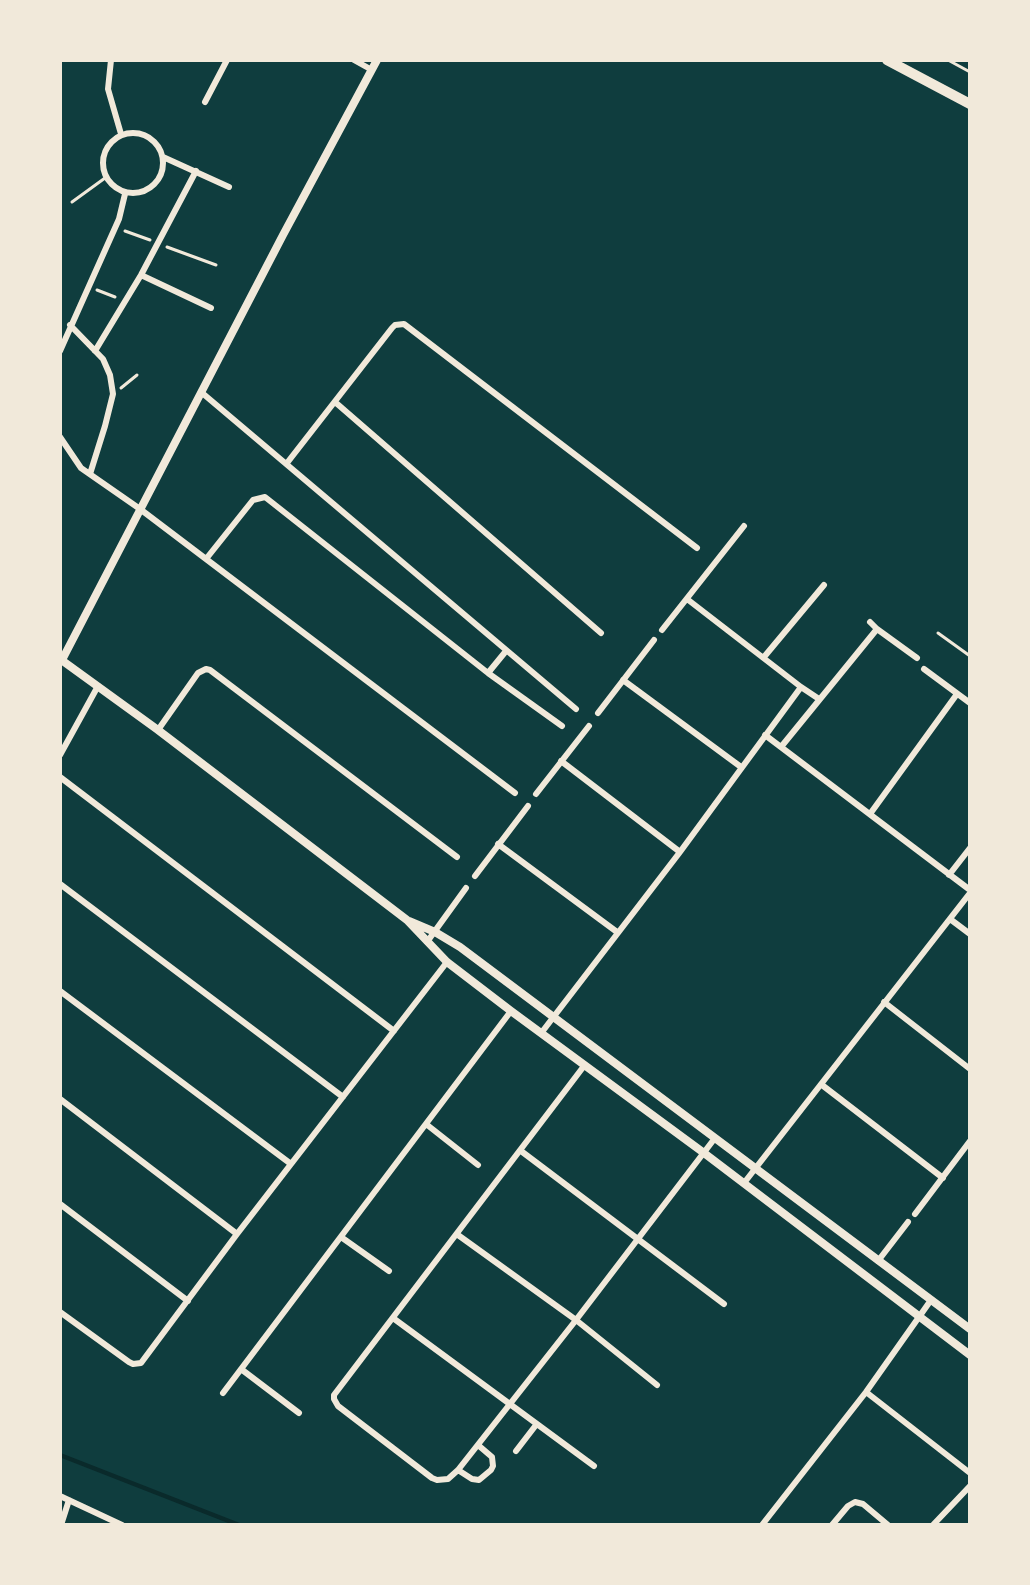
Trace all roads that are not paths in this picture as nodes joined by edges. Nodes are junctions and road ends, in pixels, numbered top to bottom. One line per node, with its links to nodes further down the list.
1 (111, 60): 11 (street)
2 (227, 60): 9 (street)
3 (354, 60): 7 (street)
4 (377, 60): 7 (street)
5 (887, 60): 10 (highway)
6 (948, 60): 8 (lane)
7 (372, 69): 21 (street)
8 (970, 72)
9 (204, 102)
10 (970, 104)
11 (122, 134): 12 (street); 15 (street)
12 (163, 157): 13 (street); 15 (street)
13 (196, 171): 14 (street); 16 (street)
14 (229, 187)
15 (125, 194): 18 (street)
16 (141, 275): 17 (street); 20 (street)
17 (211, 308)
18 (70, 325): 19 (street); 20 (street)
19 (60, 351)
20 (95, 351): 25 (street)
21 (201, 392): 24 (street); 26 (street)
22 (335, 402): 24 (street); 28 (street); 35 (street)
23 (60, 437): 25 (street)
24 (287, 463): 38 (street)
25 (90, 474): 26 (street)
26 (140, 509): 29 (street); 42 (street)
27 (744, 526): 31 (street)
28 (698, 548)
29 (206, 560): 44 (street); 62 (street)
30 (824, 585): 40 (street)
31 (687, 599): 34 (street); 40 (street)
32 (870, 622): 33 (street)
33 (877, 629): 41 (street); 49 (street)
34 (662, 630)
35 (601, 633)
36 (938, 633): 39 (lane)
37 (654, 640): 45 (street)
38 (506, 651): 44 (street); 51 (street)
39 (970, 656)
40 (764, 657): 47 (street)
41 (917, 658)
42 (61, 660): 46 (street)
43 (924, 669): 48 (street)
44 (488, 673): 53 (street)
45 (622, 680): 52 (street); 60 (street)
46 (98, 686): 55 (street); 58 (street)
47 (801, 687): 49 (street); 56 (street)
48 (957, 694): 50 (street); 65 (street)
49 (819, 699): 57 (street)
50 (970, 703)
51 (576, 709)
52 (598, 713)
53 (562, 726)
54 (589, 726): 59 (street)
55 (158, 730): 69 (street); 76 (street)
56 (765, 735): 57 (street); 60 (street)
57 (781, 747): 65 (street)
58 (60, 755)
59 (561, 761): 63 (street); 68 (street)
60 (741, 767): 68 (street)
61 (60, 777): 86 (street)
62 (515, 793)
63 (536, 794)
64 (528, 806): 66 (street)
65 (870, 814): 70 (street)
66 (498, 844): 71 (street); 78 (street)
67 (970, 848): 70 (street)
68 (680, 852): 78 (street)
69 (457, 857)
70 (949, 875): 74 (street)
71 (475, 876)
72 (60, 884): 91 (street)
73 (466, 888): 77 (street)
74 (970, 891): 75 (street)
75 (950, 919): 79 (street); 83 (street)
76 (406, 920): 77 (street); 80 (street)
77 (435, 932): 80 (street); 85 (street)
78 (617, 932): 85 (street)
79 (970, 934)
80 (427, 942): 81 (street)
81 (447, 962): 84 (street); 86 (street)
82 (60, 991): 98 (street)
83 (884, 1002): 89 (street); 90 (street)
84 (512, 1011): 87 (street); 93 (street)
85 (553, 1017): 87 (street); 94 (street)
86 (394, 1031): 91 (street)
87 (542, 1032): 88 (street)
88 (584, 1066): 96 (street); 97 (street)
89 (970, 1070)
90 (822, 1085): 100 (street); 101 (street)
91 (343, 1097): 98 (street)
92 (60, 1099): 106 (street)
93 (426, 1124): 99 (street); 108 (street)
94 (715, 1138): 97 (street); 100 (street)
95 (970, 1142): 101 (street)
96 (521, 1151): 107 (street); 109 (street)
97 (704, 1153): 102 (street); 109 (street)
98 (291, 1164): 106 (street)
99 (478, 1165)
100 (755, 1168): 102 (street); 110 (street)
101 (943, 1178): 104 (street)
102 (744, 1183): 117 (street)
103 (60, 1204): 113 (street)
104 (915, 1214)
105 (908, 1222): 110 (street)
106 (237, 1234): 113 (street)
107 (458, 1235): 116 (street); 118 (street)
108 (341, 1237): 111 (street); 121 (street)
109 (638, 1240): 114 (street); 118 (street)
110 (878, 1261): 112 (street)
111 (388, 1271)
112 (931, 1300): 117 (street); 119 (street)
113 (188, 1301): 115 (street)
114 (724, 1304)
115 (60, 1312)
116 (393, 1318): 125 (street); 131 (street)
117 (920, 1318): 120 (street); 123 (street)
118 (576, 1320): 122 (street); 125 (street)
119 (970, 1329)
120 (970, 1355)
121 (241, 1369): 124 (street); 126 (street)
122 (657, 1385)
123 (866, 1392): 132 (street); 138 (street)
124 (223, 1393)
125 (509, 1403): 127 (street); 128 (street)
126 (299, 1413)
127 (536, 1425): 129 (street); 130 (street)
128 (478, 1445): 131 (street); 131 (street)
129 (516, 1451)
130 (594, 1466)
131 (458, 1470)
132 (970, 1473)
133 (970, 1485): 141 (street)
134 (60, 1496): 135 (street)
135 (69, 1500): 136 (street); 137 (street)
136 (61, 1525)
137 (122, 1525)
138 (762, 1525)
139 (832, 1525): 140 (street)
140 (888, 1525)
141 (933, 1525)

